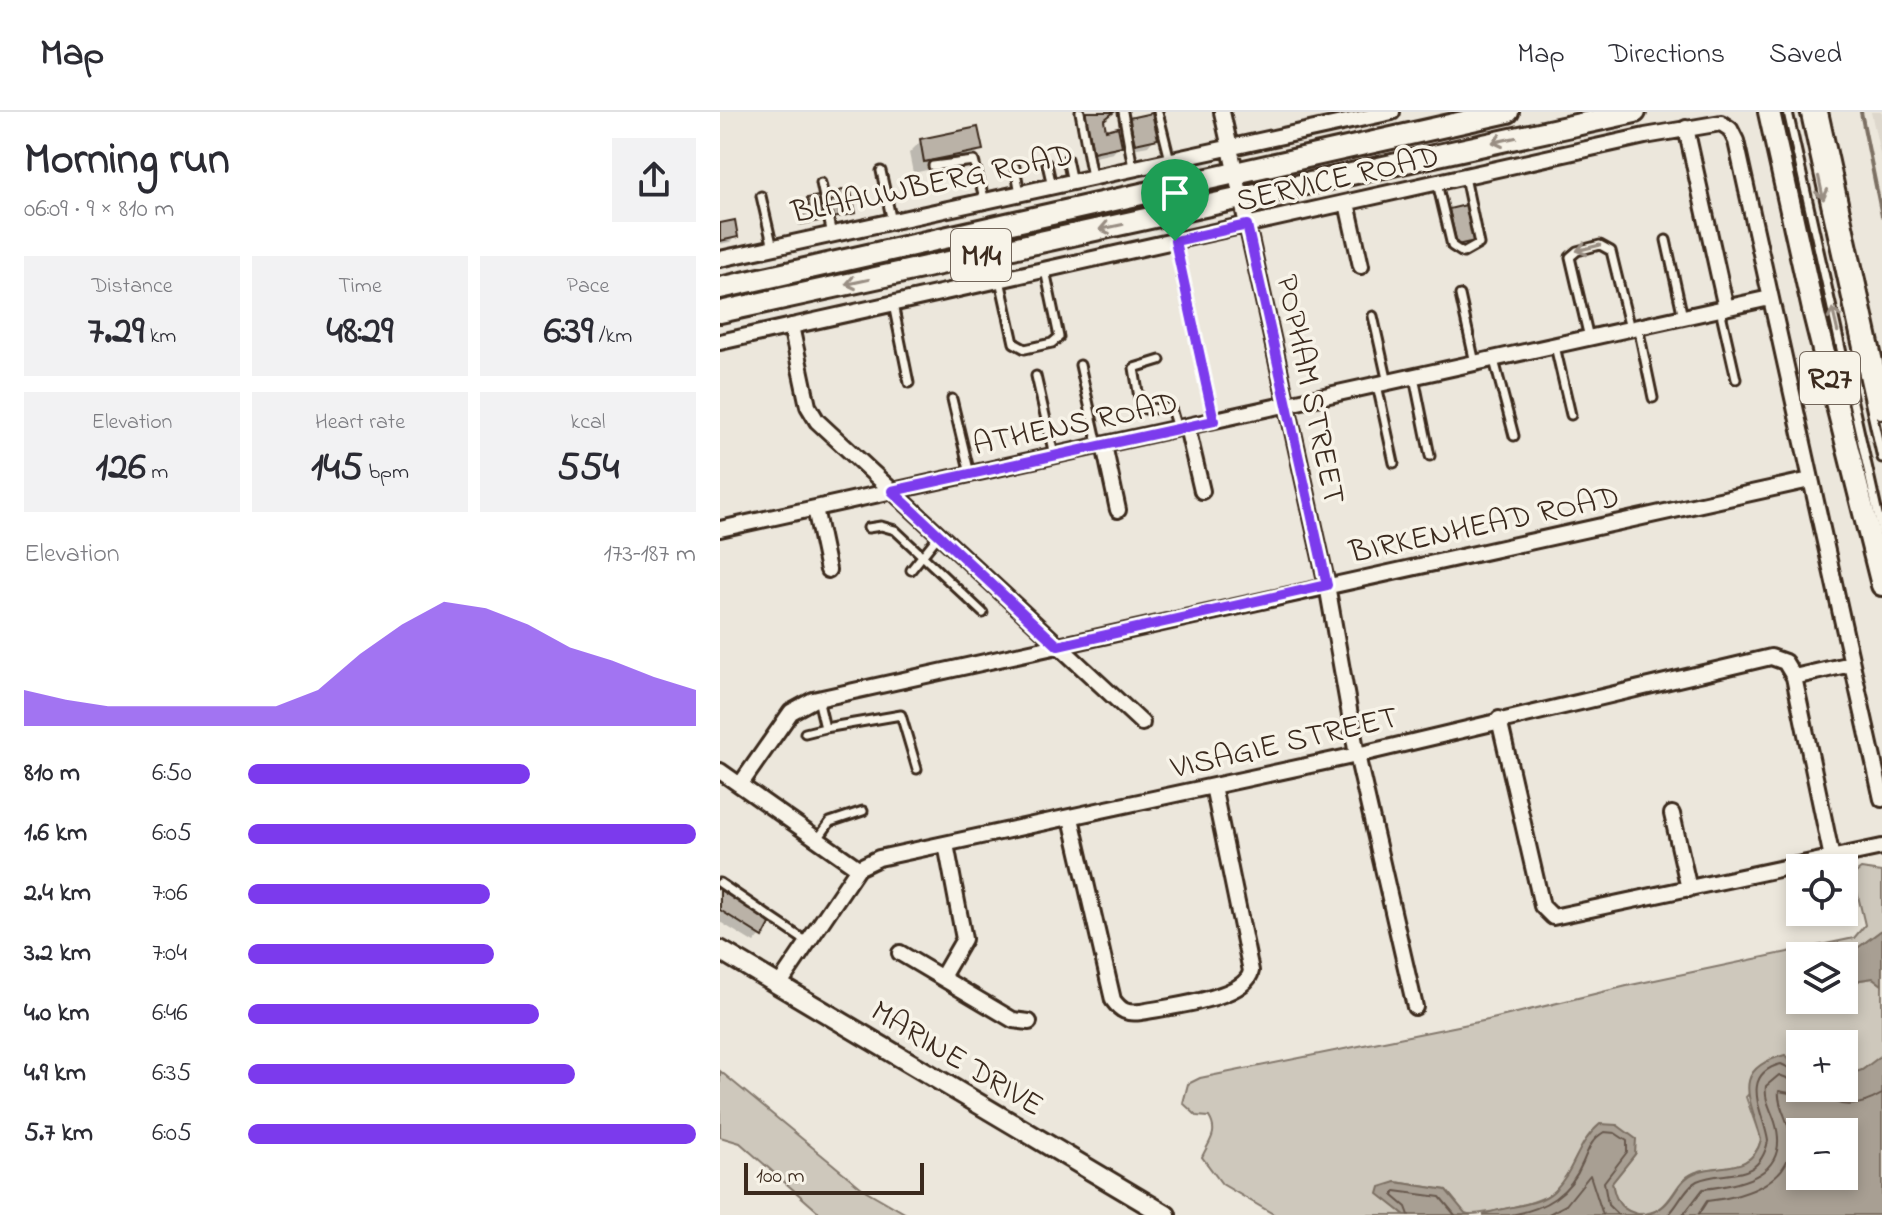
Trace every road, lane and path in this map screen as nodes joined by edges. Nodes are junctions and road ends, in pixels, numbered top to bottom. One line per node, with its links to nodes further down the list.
1 (1080, 112): 22 (lane)
2 (1123, 112): 19 (lane)
3 (1158, 112): 15 (lane)
4 (1222, 112): 13 (street, POPHAM STREET)
5 (1392, 112): 13 (street, BLAAUWBERG ROAD)
6 (1508, 112): 21 (main road, BLAAUWBERG ROAD / M14)
7 (1635, 112): 30 (main road, M14, one-way to 30)
8 (1769, 112): 92 (main road, R27)
9 (1788, 112): 86 (lane, one-way to 9)
10 (1805, 112): 76 (lane, one-way to 76)
11 (1817, 112): 68 (main road, R27)
12 (1686, 128): 23 (street, SERVICE ROAD); 45 (street, SERVICE ROAD); 47 (street)
13 (1230, 147): 15 (street, BLAAUWBERG ROAD); 21 (street, POPHAM STREET)
14 (1067, 159): 24 (lane)
15 (1170, 160): 19 (street, BLAAUWBERG ROAD)
16 (1047, 164): 27 (lane)
17 (933, 166): 31 (lane)
18 (1015, 167): 28 (lane)
19 (1133, 168): 22 (street, BLAAUWBERG ROAD)
20 (881, 171): 33 (lane)
21 (1236, 173): 30 (street, POPHAM STREET); 43 (main road, BLAAUWBERG ROAD / M14)
22 (1092, 177): 24 (street, BLAAUWBERG ROAD)
23 (1465, 177): 26 (street, SERVICE ROAD); 26 (lane)
24 (1072, 182): 27 (street, BLAAUWBERG ROAD)
25 (821, 183): 35 (lane)
26 (1437, 183): 32 (street, SERVICE ROAD)
27 (1052, 186): 28 (street, BLAAUWBERG ROAD)
28 (1020, 193): 31 (street, BLAAUWBERG ROAD)
29 (761, 196): 38 (lane)
30 (1242, 197): 34 (street, POPHAM STREET); 48 (main road, M14, one-way to 48)
31 (985, 201): 33 (street, BLAAUWBERG ROAD)
32 (1347, 203): 34 (street, SERVICE ROAD); 40 (street)
33 (892, 222): 35 (street, BLAAUWBERG ROAD)
34 (1247, 225): 37 (street, SERVICE ROAD); 67 (street, POPHAM STREET)
35 (832, 235): 38 (street, BLAAUWBERG ROAD)
36 (1666, 240): 50 (lane)
37 (1175, 241): 41 (street, SERVICE ROAD); 70 (lane)
38 (773, 248): 39 (street, BLAAUWBERG ROAD)
39 (720, 259)
40 (1361, 266)
41 (1045, 270): 42 (street, SERVICE ROAD); 42 (lane)
42 (1000, 280): 46 (street, SERVICE ROAD)
43 (720, 288)
44 (1460, 295): 58 (lane)
45 (1770, 298): 47 (street, ATHENS ROAD); 79 (street)
46 (893, 304): 51 (street, SERVICE ROAD); 63 (lane)
47 (1723, 309): 50 (street, ATHENS ROAD); 62 (lane)
48 (720, 312)
49 (1373, 316): 64 (lane)
50 (1683, 317): 52 (street, ATHENS ROAD)
51 (791, 326): 54 (street, SERVICE ROAD); 80 (street)
52 (1634, 328): 53 (street, ATHENS ROAD); 53 (lane, one-way to 53); 65 (lane)
53 (1589, 338): 55 (street, ATHENS ROAD)
54 (720, 342)
55 (1555, 346): 57 (street, ATHENS ROAD); 69 (lane)
56 (1160, 360): 71 (lane)
57 (1494, 360): 58 (street, ATHENS ROAD); 72 (lane)
58 (1475, 363): 61 (street, ATHENS ROAD)
59 (1080, 365): 73 (lane)
60 (1036, 376): 74 (lane)
61 (1414, 377): 64 (street, ATHENS ROAD); 75 (lane)
62 (1736, 379)
63 (909, 383)
64 (1382, 384): 67 (street, ATHENS ROAD); 77 (lane)
65 (1653, 398)
66 (952, 399): 78 (lane)
67 (1286, 405): 70 (street, ATHENS ROAD); 91 (street, POPHAM STREET)
68 (1882, 408)
69 (1571, 415)
70 (1214, 421): 71 (street, ATHENS ROAD)
71 (1182, 428): 73 (street, ATHENS ROAD); 81 (street)
72 (1514, 436)
73 (1101, 445): 74 (street, ATHENS ROAD); 83 (street)
74 (1054, 456): 78 (street, ATHENS ROAD)
75 (1430, 456)
76 (1882, 458)
77 (1394, 463)
78 (970, 474): 80 (street, ATHENS ROAD)
79 (1810, 480): 91 (street, BIRKENHEAD ROAD); 95 (street)
80 (892, 491): 82 (street, ATHENS ROAD); 87 (street)
81 (1202, 491)
82 (815, 508): 85 (street, ATHENS ROAD); 89 (street)
83 (1118, 510)
84 (868, 528): 88 (lane)
85 (720, 529)
86 (1882, 532)
87 (939, 535): 88 (lane); 94 (street)
88 (922, 554): 90 (lane); 93 (lane)
89 (828, 570)
90 (911, 570)
91 (1327, 585): 94 (street, BIRKENHEAD ROAD); 102 (street, POPHAM STREET)
92 (1882, 585)
93 (983, 613)
94 (1058, 646): 97 (street, BIRKENHEAD ROAD); 99 (street)
95 (1851, 664): 96 (street); 107 (street)
96 (1794, 677): 98 (street, VISAGIE STREET); 114 (street)
97 (818, 699): 100 (lane); 105 (street, BIRKENHEAD ROAD)
98 (1499, 719): 102 (street, VISAGIE STREET); 119 (street)
99 (1142, 723)
100 (825, 728): 101 (lane); 103 (lane)
101 (805, 733)
102 (1357, 755): 106 (street, VISAGIE STREET); 125 (street, POPHAM STREET)
103 (917, 769)
104 (720, 771): 105 (street)
105 (740, 785): 111 (street)
106 (1213, 786): 110 (street, VISAGIE STREET); 110 (street)
107 (1882, 799)
108 (863, 811): 111 (lane)
109 (1672, 814): 119 (street)
110 (1071, 818): 112 (street, VISAGIE STREET)
111 (818, 839): 116 (street)
112 (946, 844): 116 (street, VISAGIE STREET); 123 (street)
113 (1882, 847): 115 (street)
114 (1831, 854)
115 (1850, 854)
116 (858, 868): 120 (street)
117 (1786, 868): 119 (street)
118 (720, 883): 120 (lane)
119 (1689, 889)
120 (807, 942): 124 (street)
121 (720, 950): 124 (main road, MARINE DRIVE)
122 (900, 953): 123 (street)
123 (942, 977): 126 (street)
124 (779, 985): 127 (main road, MARINE DRIVE)
125 (1415, 1007)
126 (1029, 1022)
127 (1166, 1215)

